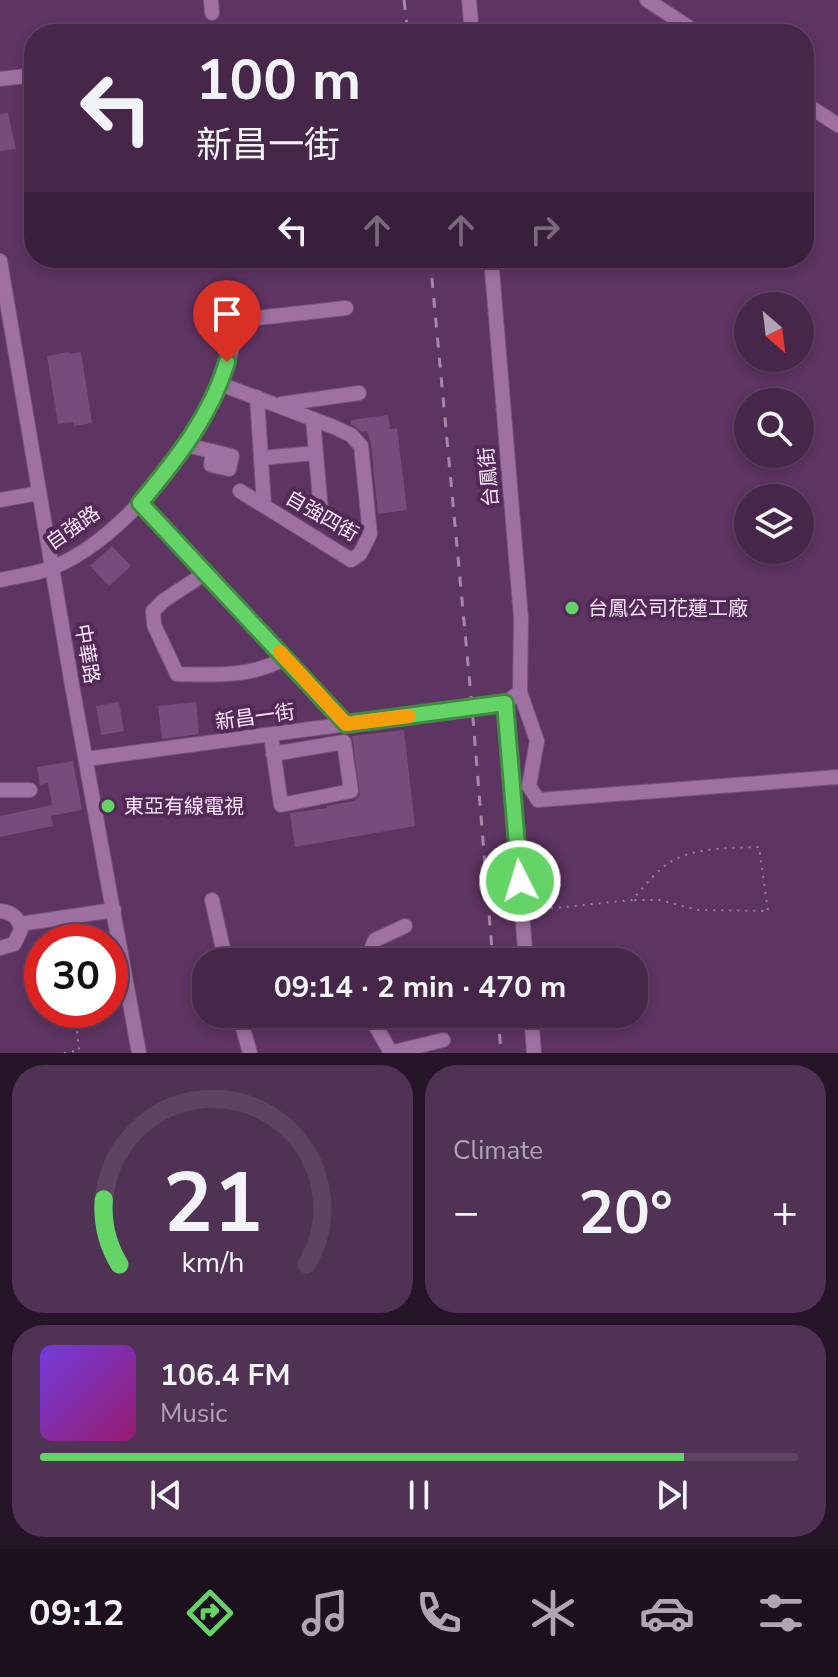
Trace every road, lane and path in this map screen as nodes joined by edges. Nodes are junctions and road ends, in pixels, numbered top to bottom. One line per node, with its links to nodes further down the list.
1 (469, 0): 3 (street)
2 (647, 0): 4 (street)
3 (471, 24)
4 (684, 24)
5 (24, 76): 6 (street)
6 (0, 79)
7 (814, 109): 8 (street)
8 (838, 125)
9 (0, 261): 22 (street, 中華路)
10 (492, 268): 31 (street, 台鳳街)
11 (346, 308): 12 (street, 自強路)
12 (220, 384): 14 (street); 17 (street, 自強路)
13 (359, 393): 15 (street)
14 (257, 397): 15 (street); 20 (street, 自強四街)
15 (276, 405): 16 (street)
16 (313, 419): 19 (street); 25 (street, 自強四街)
17 (186, 445): 18 (street); 24 (street, 自強路)
18 (213, 451)
19 (315, 453): 20 (street); 26 (street)
20 (262, 458): 25 (street, 自強四街)
21 (240, 491): 25 (street, 自強四街)
22 (39, 493): 23 (street); 27 (street, 中華路)
23 (0, 500)
24 (140, 503): 27 (street, 自強路); 28 (street)
25 (264, 505)
26 (321, 511)
27 (51, 568): 29 (street, 自強路); 36 (street, 中華路)
28 (204, 574): 30 (street); 30 (street)
29 (0, 580)
30 (285, 658): 33 (street)
31 (520, 692): 32 (street, 新昌一街); 37 (street, 台鳳街)
32 (505, 703): 33 (street, 新昌一街); 44 (street)
33 (346, 724): 34 (street, 新昌一街)
34 (271, 736): 35 (street); 36 (street, 新昌一街)
35 (273, 754): 35 (street)
36 (86, 759): 42 (street, 中華路)
37 (838, 777)
38 (0, 790): 39 (street)
39 (30, 790)
40 (212, 900): 48 (street)
41 (632, 900): 41 (path); 44 (path)
42 (114, 910): 45 (street); 57 (street, 中華路)
43 (0, 911): 45 (street)
44 (522, 911): 50 (street)
45 (20, 924): 47 (street)
46 (405, 926): 49 (street)
47 (0, 948)
48 (223, 948)
49 (372, 948)
50 (525, 948)
51 (77, 1028): 56 (path)
52 (243, 1028): 58 (street)
53 (377, 1028): 59 (street)
54 (532, 1028): 60 (street)
55 (443, 1040): 59 (street)
56 (64, 1053)
57 (139, 1053)
58 (250, 1053)
59 (390, 1053)
60 (534, 1053)

